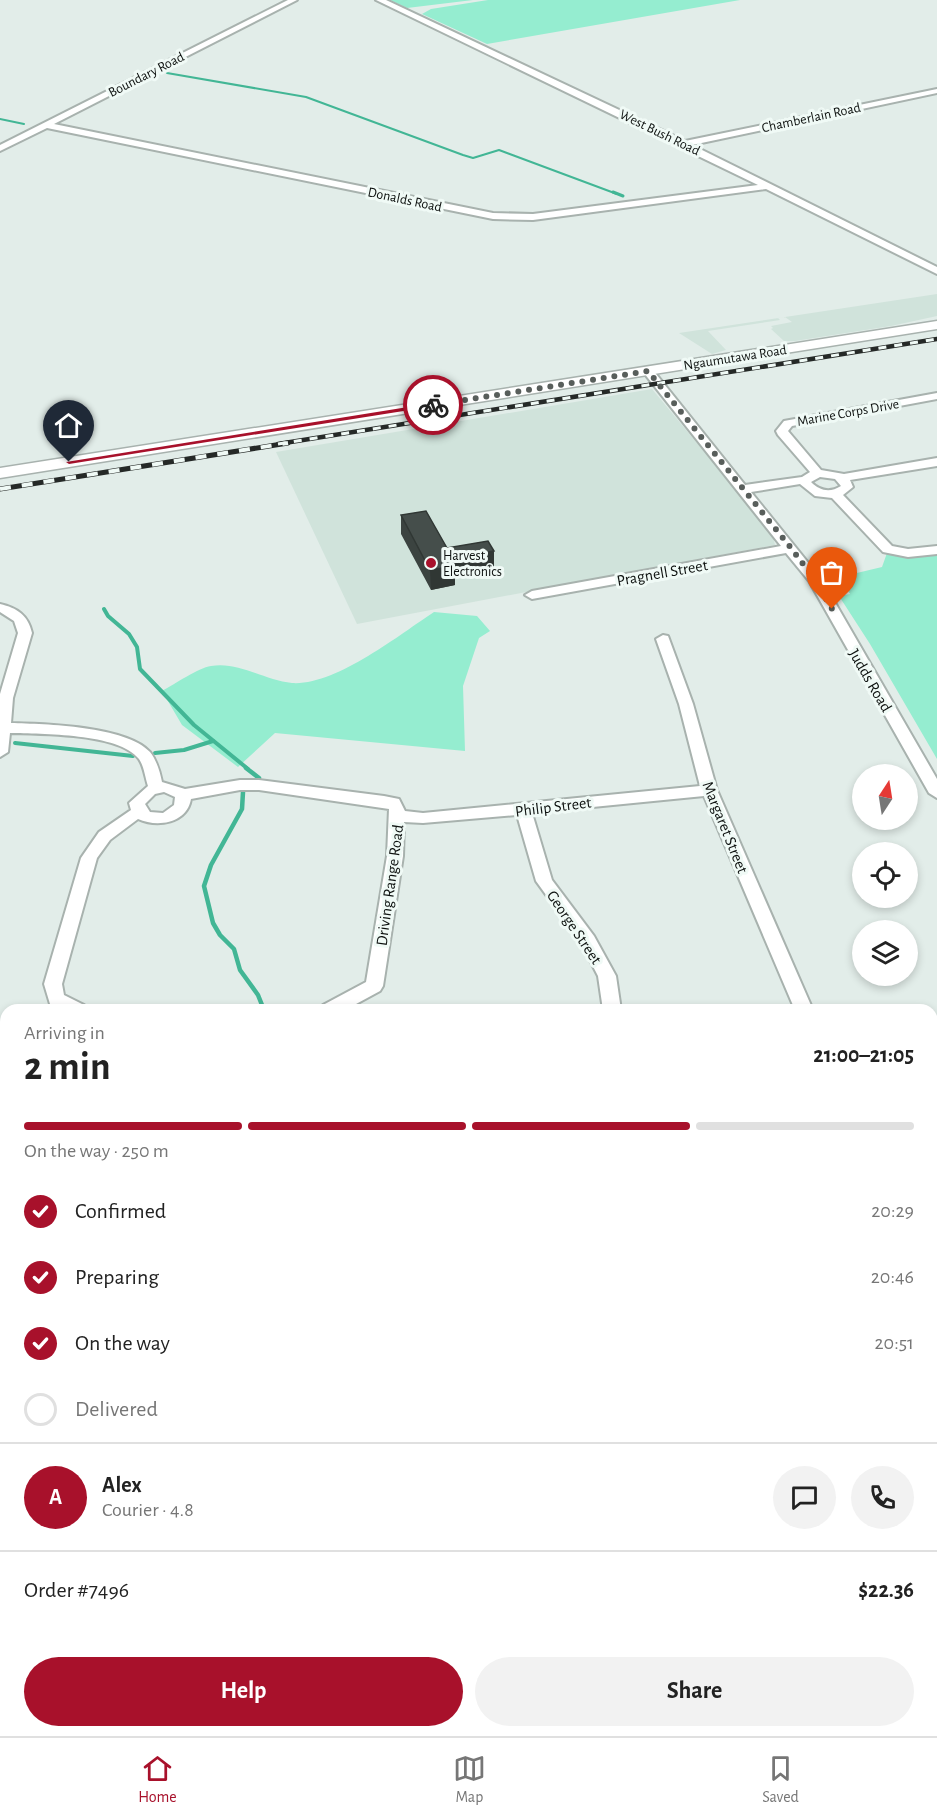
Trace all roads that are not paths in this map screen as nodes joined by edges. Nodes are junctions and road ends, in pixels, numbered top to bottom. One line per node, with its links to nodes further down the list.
1 (293, 0): 4 (street, Boundary Road)
2 (380, 0): 5 (street, West Bush Road)
3 (937, 91): 5 (street, Chamberlain Road)
4 (46, 125): 6 (street, Boundary Road); 7 (street, Donalds Road)
5 (684, 144): 7 (street, West Bush Road)
6 (0, 148)
7 (768, 186): 8 (street, West Bush Road)
8 (937, 271)
9 (937, 325): 10 (main road, Ngaumutawa Road)
10 (648, 371): 13 (main road, Ngaumutawa Road); 17 (street, Judds Road)
11 (937, 396): 14 (street, Marine Corps Drive)
12 (936, 466): 15 (street)
13 (0, 473)
14 (817, 473): 15 (street); 16 (street)
15 (844, 482): 18 (street)
16 (807, 485): 17 (street); 18 (street)
17 (747, 493): 19 (street, Judds Road)
18 (835, 494): 20 (street)
19 (791, 548): 21 (street, Pragnell Street); 29 (street, Judds Road)
20 (937, 550)
21 (532, 595)
22 (0, 608): 24 (street)
23 (663, 639): 28 (street, Margaret Street)
24 (3, 698): 25 (street)
25 (4, 728): 26 (street); 27 (street)
26 (0, 752)
27 (156, 788): 30 (street, Driving Range Road); 32 (street)
28 (709, 790): 31 (street, Philip Street); 37 (street, Margaret Street)
29 (937, 793)
30 (182, 795): 32 (street); 33 (street, Driving Range Road)
31 (523, 810): 33 (street, Philip Street); 36 (street, George Street)
32 (139, 812): 34 (street)
33 (398, 816): 35 (street, Driving Range Road)
34 (66, 1004)
35 (340, 1004)
36 (611, 1004)
37 (801, 1004)

